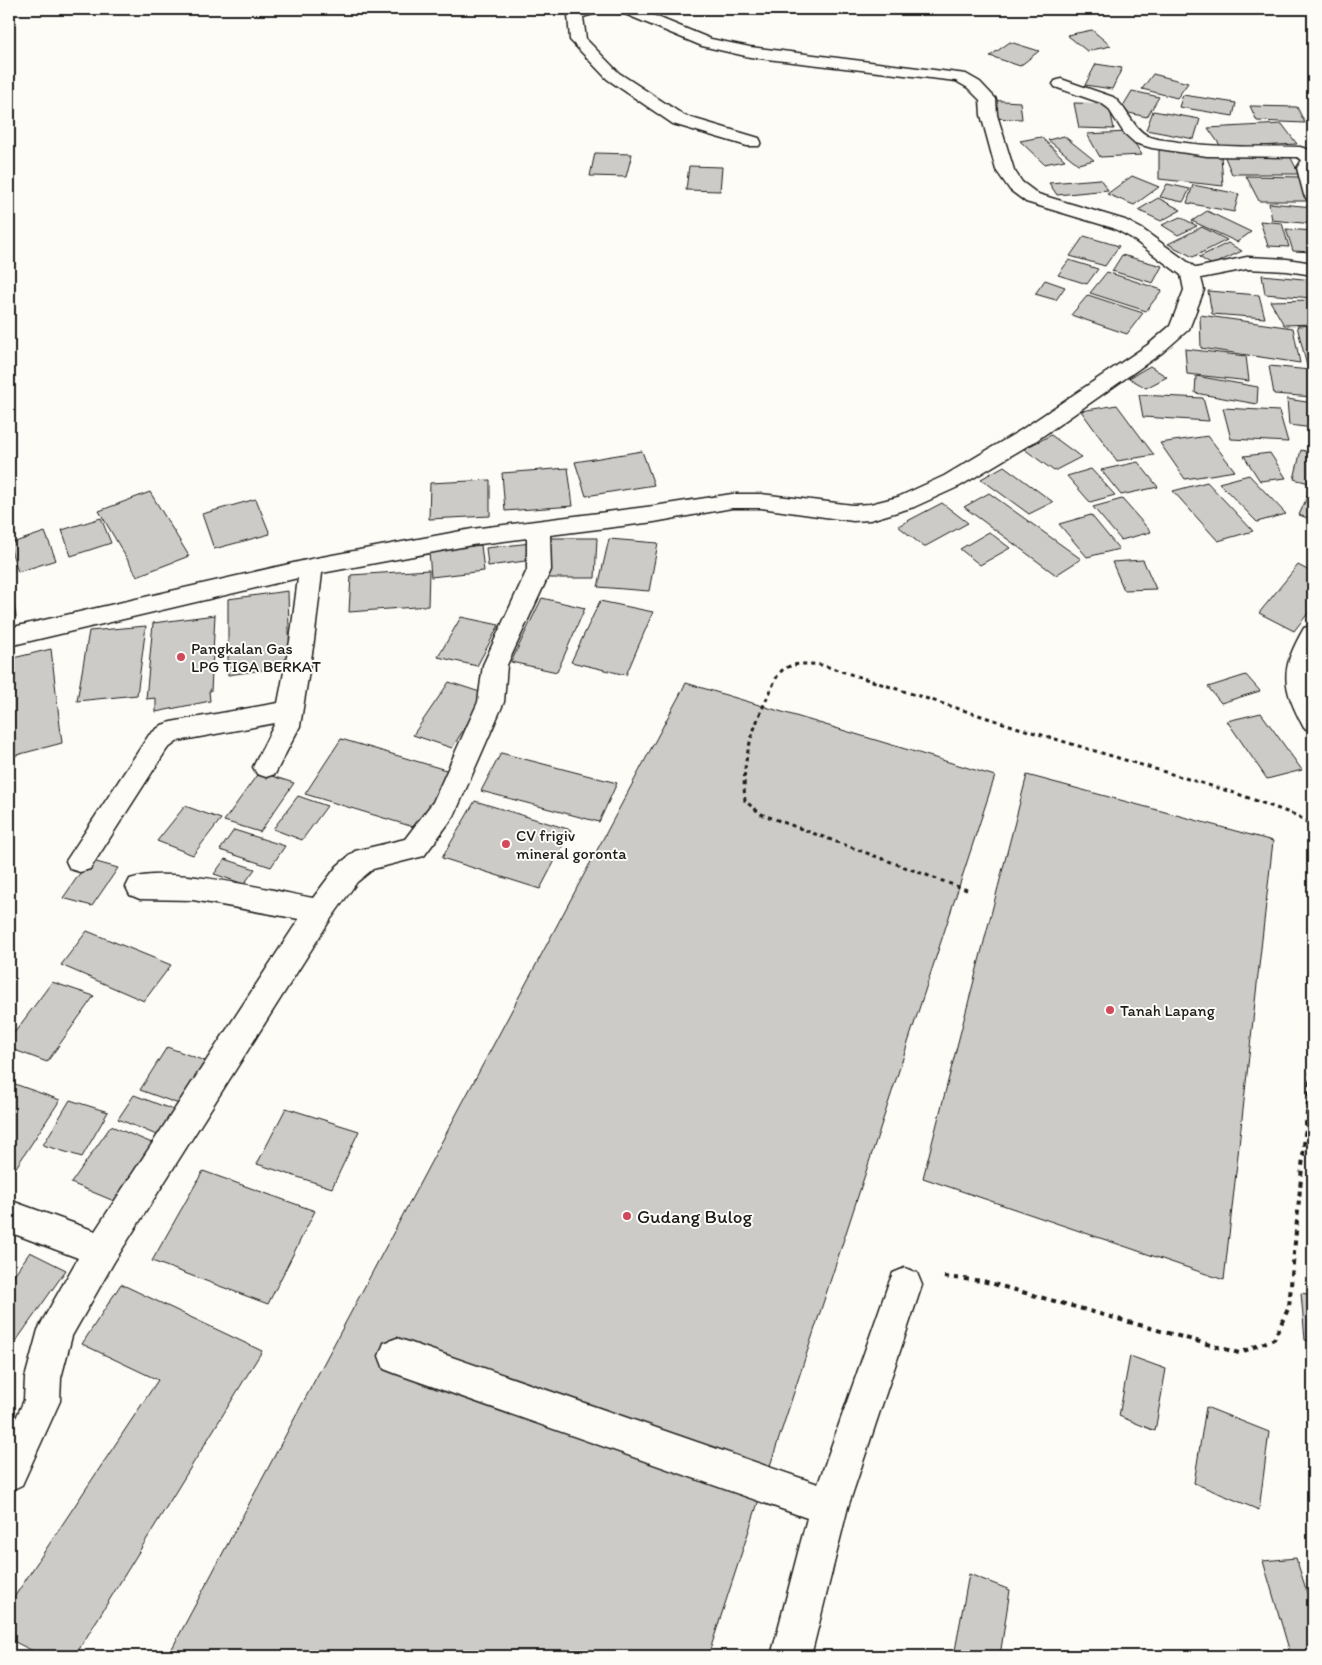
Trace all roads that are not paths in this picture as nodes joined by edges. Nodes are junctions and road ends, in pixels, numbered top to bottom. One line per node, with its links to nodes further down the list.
1 (595, 9): 4 (street)
2 (619, 9): 8 (street)
3 (1061, 84): 5 (street)
4 (753, 142)
5 (1312, 157): 6 (street)
6 (1313, 195)
7 (1313, 269): 8 (street)
8 (1191, 274): 9 (street)
9 (538, 529): 10 (street); 18 (street)
10 (311, 567): 12 (street); 13 (street)
11 (1313, 634): 14 (street)
12 (9, 637)
13 (290, 711): 15 (street); 16 (street)
14 (1313, 721)
15 (266, 767)
16 (80, 861)
17 (140, 887): 18 (street)
18 (320, 911): 20 (street)
19 (9, 1216): 20 (street)
20 (102, 1250): 23 (street)
21 (905, 1285): 24 (street)
22 (397, 1356): 24 (street)
23 (9, 1472)
24 (829, 1507): 25 (street)
25 (791, 1656)

